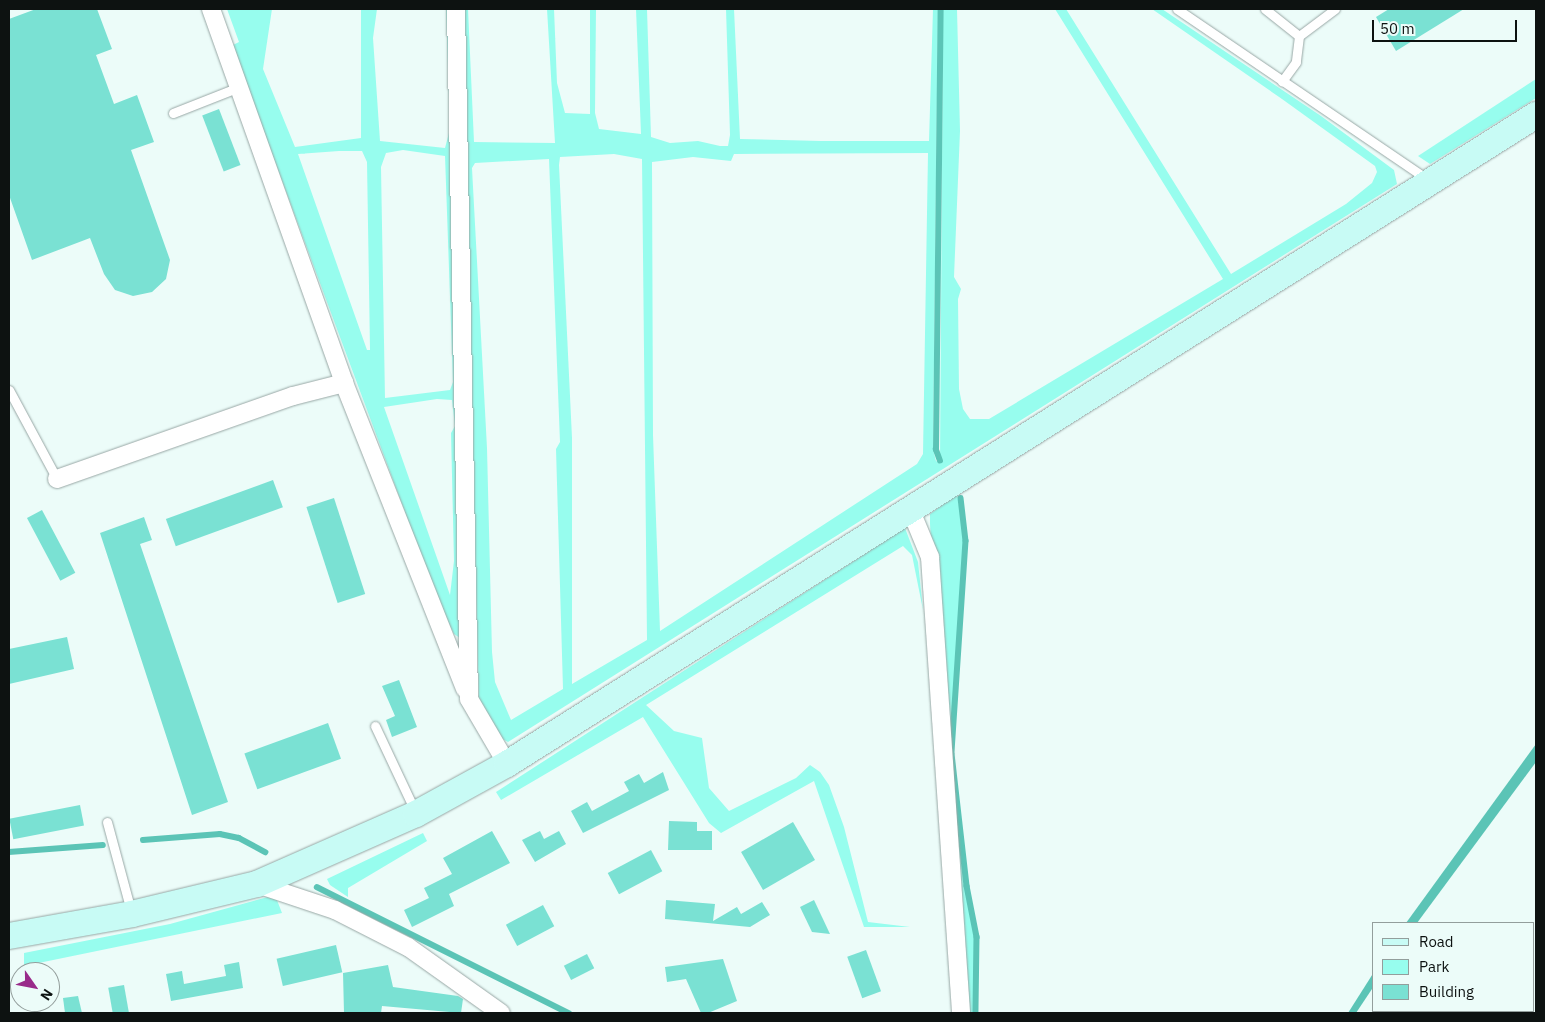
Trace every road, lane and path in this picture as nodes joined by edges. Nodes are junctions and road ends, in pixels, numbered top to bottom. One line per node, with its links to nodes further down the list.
1 (211, 9): 8 (street)
2 (456, 9): 16 (street)
3 (1177, 9): 7 (lane)
4 (1265, 9): 6 (lane)
5 (1334, 9): 6 (lane)
6 (1299, 36): 7 (lane)
7 (1282, 81): 11 (lane)
8 (239, 87): 9 (lane); 12 (street)
9 (173, 114)
10 (1536, 115): 11 (main road)
11 (1431, 181): 15 (main road)
12 (344, 382): 14 (street); 16 (street)
13 (9, 390): 14 (lane)
14 (57, 478)
15 (911, 511): 18 (main road); 25 (street)
16 (469, 699): 18 (street)
17 (375, 726): 19 (lane)
18 (507, 764): 19 (main road)
19 (416, 814): 21 (main road)
20 (107, 822): 22 (lane)
21 (257, 884): 22 (main road); 24 (street)
22 (132, 914): 23 (main road)
23 (9, 936)
24 (500, 1013)
25 (961, 1013)

